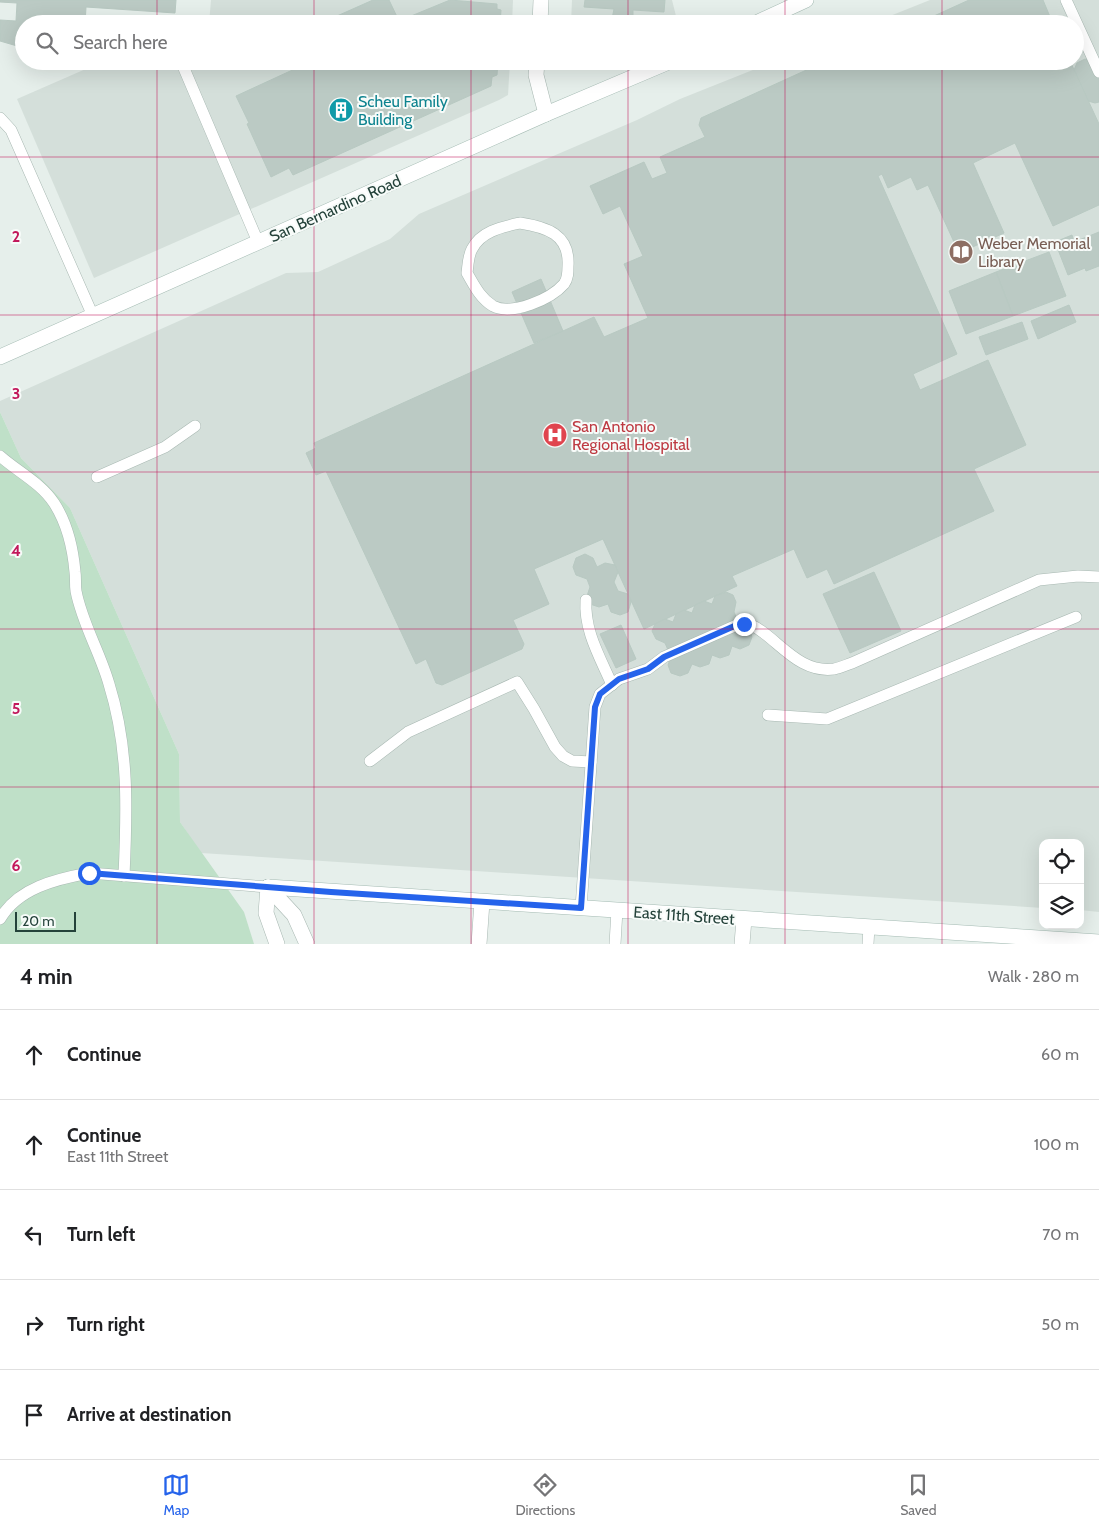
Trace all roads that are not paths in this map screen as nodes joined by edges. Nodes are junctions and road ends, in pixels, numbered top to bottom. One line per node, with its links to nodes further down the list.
1 (541, 0): 4 (street)
2 (806, 0): 5 (street)
3 (1066, 0): 6 (lane)
4 (540, 15)
5 (774, 15)
6 (1073, 15)
7 (1084, 39): 11 (lane)
8 (184, 70): 16 (lane)
9 (536, 70): 12 (street)
10 (650, 70): 12 (street, San Bernardino Road)
11 (1099, 72)
12 (546, 114): 16 (street, San Bernardino Road)
13 (0, 118): 14 (lane)
14 (11, 130): 15 (lane); 18 (lane)
15 (0, 135)
16 (258, 242): 18 (street, San Bernardino Road)
17 (466, 273): 17 (lane)
18 (93, 316): 19 (street, San Bernardino Road)
19 (0, 357)
20 (195, 426): 22 (lane)
21 (0, 456): 30 (lane)
22 (96, 477)
23 (1099, 578): 26 (lane)
24 (586, 600): 26 (lane)
25 (1076, 617): 27 (lane)
26 (612, 685): 29 (lane)
27 (768, 715)
28 (370, 761): 29 (lane)
29 (591, 762): 33 (lane)
30 (124, 876): 31 (lane); 35 (lane)
31 (268, 887): 32 (street, East 11th Street); 40 (street); 41 (street)
32 (482, 902): 33 (street, East 11th Street); 42 (street)
33 (581, 908): 34 (street, East 11th Street)
34 (617, 910): 36 (street, East 11th Street); 43 (lane)
35 (0, 919)
36 (744, 919): 37 (street, East 11th Street); 44 (street)
37 (869, 927): 38 (street, East 11th Street); 45 (lane)
38 (996, 940): 39 (street, East 11th Street)
39 (1099, 942)
40 (277, 944)
41 (308, 944)
42 (479, 944)
43 (615, 944)
44 (742, 944)
45 (868, 944)

